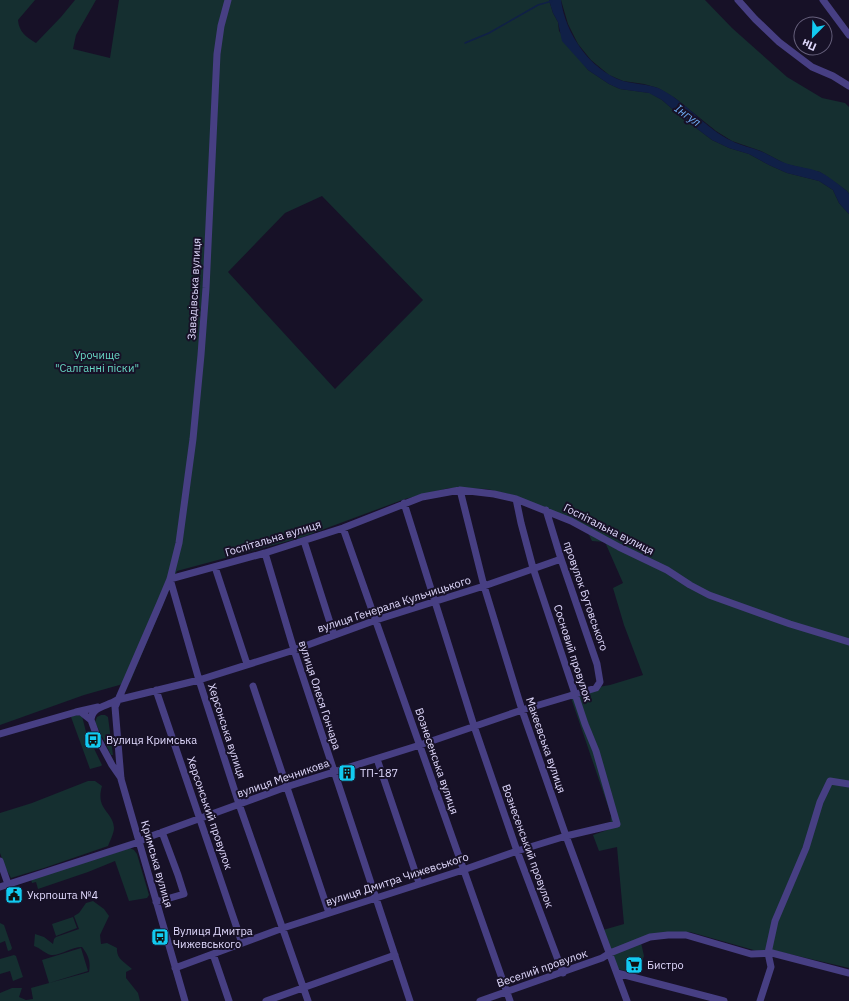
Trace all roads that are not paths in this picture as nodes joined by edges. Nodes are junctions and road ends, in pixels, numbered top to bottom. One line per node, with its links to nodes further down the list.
1 (228, 0): 16 (street, Завадівська вулиця)
2 (738, 0): 5 (street)
3 (823, 0): 4 (street)
4 (849, 35)
5 (849, 86)
6 (460, 490): 7 (street, Госпітальна вулиця); 8 (street, Госпітальна вулиця); 17 (street, Макеєвська вулиця)
7 (516, 499): 9 (street, Госпітальна вулиця); 15 (street, Сосновий провулок)
8 (404, 503): 10 (street, Госпітальна вулиця); 18 (street, Вознесенський провулок)
9 (546, 510): 13 (street, провулок Бутовського); 21 (street, Госпітальна вулиця)
10 (343, 528): 11 (street, Госпітальна вулиця); 19 (street, Вознесенська вулиця)
11 (304, 541): 12 (street, Госпітальна вулиця); 20 (street)
12 (265, 553): 14 (street, Госпітальна вулиця); 22 (street, вулиця Олеся Гончара)
13 (561, 559): 15 (street, вулиця Генерала Кульчицького); 26 (street, провулок Бутовського)
14 (215, 567): 16 (street, Госпітальна вулиця); 23 (street)
15 (533, 568): 17 (street, вулиця Генерала Кульчицького); 28 (street, Сосновий провулок)
16 (170, 579): 24 (street, Херсонська вулиця); 29 (street, Кримська вулиця)
17 (484, 586): 18 (street, вулиця Генерала Кульчицького); 31 (street, Макеєвська вулиця)
18 (434, 602): 19 (street, вулиця Генерала Кульчицького); 35 (street, Вознесенський провулок)
19 (376, 620): 20 (street, вулиця Генерала Кульчицького); 37 (street, Вознесенська вулиця)
20 (334, 635): 22 (street, вулиця Генерала Кульчицького)
21 (849, 642)
22 (294, 650): 23 (street, вулиця Генерала Кульчицького); 41 (street, вулиця Олеся Гончара)
23 (247, 664): 24 (street, вулиця Генерала Кульчицького)
24 (199, 680): 27 (street, вулиця Генерала Кульчицького); 45 (street, Херсонська вулиця)
25 (253, 686): 44 (street)
26 (596, 688): 28 (street, вулиця Мечникова)
27 (156, 690): 29 (street, вулиця Генерала Кульчицького); 47 (street, Херсонський провулок)
28 (574, 694): 31 (street, вулиця Мечникова); 46 (street, Сосновий провулок)
29 (117, 700): 30 (street); 33 (street, Кримська вулиця)
30 (102, 706): 32 (street); 33 (street); 34 (street)
31 (522, 710): 35 (street, вулиця Мечникова); 49 (street, Макеєвська вулиця)
32 (76, 712): 34 (street); 36 (street)
33 (116, 714): 38 (street, Кримська вулиця)
34 (91, 720): 40 (street, Кримська вулиця)
35 (474, 726): 37 (street, вулиця Мечникова); 51 (street, Вознесенський провулок)
36 (0, 734)
37 (420, 745): 39 (street, вулиця Мечникова); 53 (street, Вознесенська вулиця)
38 (120, 757): 40 (street); 42 (street, Кримська вулиця)
39 (376, 759): 41 (street, вулиця Мечникова); 54 (street)
40 (112, 765): 42 (street, Кримська вулиця)
41 (334, 772): 44 (street, вулиця Мечникова); 57 (street, вулиця Олеся Гончара)
42 (121, 779): 50 (street, Кримська вулиця)
43 (849, 784): 63 (street)
44 (286, 787): 45 (street, вулиця Мечникова); 59 (street)
45 (239, 804): 47 (street, вулиця Мечникова); 60 (street, Херсонська вулиця)
46 (614, 813): 49 (street, вулиця Дмитра Чижевського)
47 (200, 818): 48 (street, вулиця Мечникова); 61 (street, Херсонський провулок)
48 (162, 832): 50 (street, вулиця Мечникова); 58 (street)
49 (566, 836): 51 (street, вулиця Дмитра Чижевського); 62 (street, Макеєвська вулиця)
50 (139, 842): 55 (street, вулиця Мечникова); 58 (street, Кримська вулиця)
51 (517, 851): 53 (street, вулиця Дмитра Чижевського); 67 (street, Вознесенський провулок)
52 (0, 861): 55 (street)
53 (463, 870): 54 (street, вулиця Дмитра Чижевського); 71 (street, Вознесенська вулиця)
54 (419, 883): 57 (street, вулиця Дмитра Чижевського)
55 (8, 884): 56 (street, вулиця Мечникова)
56 (0, 887)
57 (376, 898): 59 (street, вулиця Дмитра Чижевського); 65 (street, вулиця Олеся Гончара)
58 (156, 902): 66 (street, Кримська вулиця)
59 (329, 913): 60 (street, вулиця Дмитра Чижевського)
60 (283, 928): 61 (street, вулиця Дмитра Чижевського); 70 (street, Херсонська вулиця)
61 (242, 943): 64 (street, вулиця Дмитра Чижевського)
62 (610, 953): 63 (street, Веселий провулок); 67 (street, Веселий провулок); 68 (street, Макеєвська вулиця)
63 (768, 953): 69 (street, Веселий провулок); 81 (street)
64 (213, 954): 66 (street, вулиця Дмитра Чижевського); 73 (street)
65 (395, 955): 70 (street); 76 (street, вулиця Олеся Гончара)
66 (175, 968): 72 (street, Кримська вулиця)
67 (563, 973): 71 (street, Веселий провулок)
68 (617, 973): 79 (street, Макеєвська вулиця); 80 (street)
69 (849, 973)
70 (304, 988): 74 (street); 75 (street, Херсонська вулиця)
71 (506, 992): 77 (street, Веселий провулок); 78 (street, Вознесенська вулиця)
72 (185, 1001)
73 (229, 1001)
74 (266, 1001)
75 (308, 1001)
76 (410, 1001)
77 (480, 1001)
78 (510, 1001)
79 (628, 1001)
80 (724, 1001)
81 (760, 1001)

